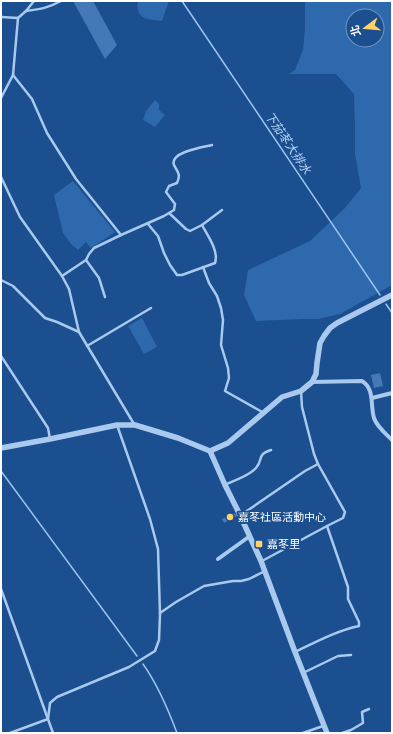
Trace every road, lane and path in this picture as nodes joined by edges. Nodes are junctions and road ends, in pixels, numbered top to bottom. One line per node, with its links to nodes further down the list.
1 (34, 1): 3 (lane)
2 (61, 1): 3 (lane)
3 (26, 11): 5 (lane)
4 (1, 17): 5 (lane)
5 (18, 18): 6 (lane)
6 (13, 75): 7 (lane); 14 (lane)
7 (1, 98)
8 (212, 146): 11 (lane)
9 (1, 177): 17 (lane)
10 (222, 210): 13 (lane)
11 (169, 213): 12 (lane); 13 (lane)
12 (148, 224): 14 (lane); 16 (lane)
13 (202, 225): 16 (lane)
14 (121, 235): 15 (lane)
15 (86, 260): 17 (lane); 20 (lane)
16 (203, 268): 29 (lane)
17 (62, 276): 22 (lane)
18 (1, 280): 22 (lane)
19 (392, 295): 25 (street)
20 (105, 297)
21 (151, 308): 23 (lane)
22 (79, 332): 23 (lane)
23 (87, 346): 31 (lane)
24 (1, 356): 32 (lane)
25 (312, 382): 26 (street); 28 (street)
26 (301, 391): 29 (street); 37 (lane)
27 (392, 393): 28 (street)
28 (372, 398): 33 (street)
29 (264, 413): 36 (street)
30 (117, 425): 31 (street); 32 (street); 46 (lane)
31 (135, 425): 36 (street)
32 (50, 440): 34 (street)
33 (392, 440)
34 (1, 448)
35 (271, 450): 38 (lane)
36 (210, 451): 38 (street)
37 (318, 464): 39 (lane); 40 (lane)
38 (225, 485): 39 (street)
39 (240, 515): 41 (street)
40 (327, 526): 43 (lane); 47 (lane)
41 (250, 536): 42 (street); 43 (street)
42 (218, 559)
43 (261, 561): 44 (street)
44 (265, 571): 46 (lane); 47 (street)
45 (1, 589): 51 (lane)
46 (160, 614): 51 (lane)
47 (295, 652): 49 (street)
48 (351, 655): 49 (lane)
49 (303, 673): 52 (street)
50 (369, 709): 57 (lane)
51 (48, 719): 53 (lane); 54 (lane)
52 (323, 726): 55 (lane); 56 (street)
53 (10, 733)
54 (53, 733)
55 (303, 733)
56 (327, 733)
57 (342, 733)

